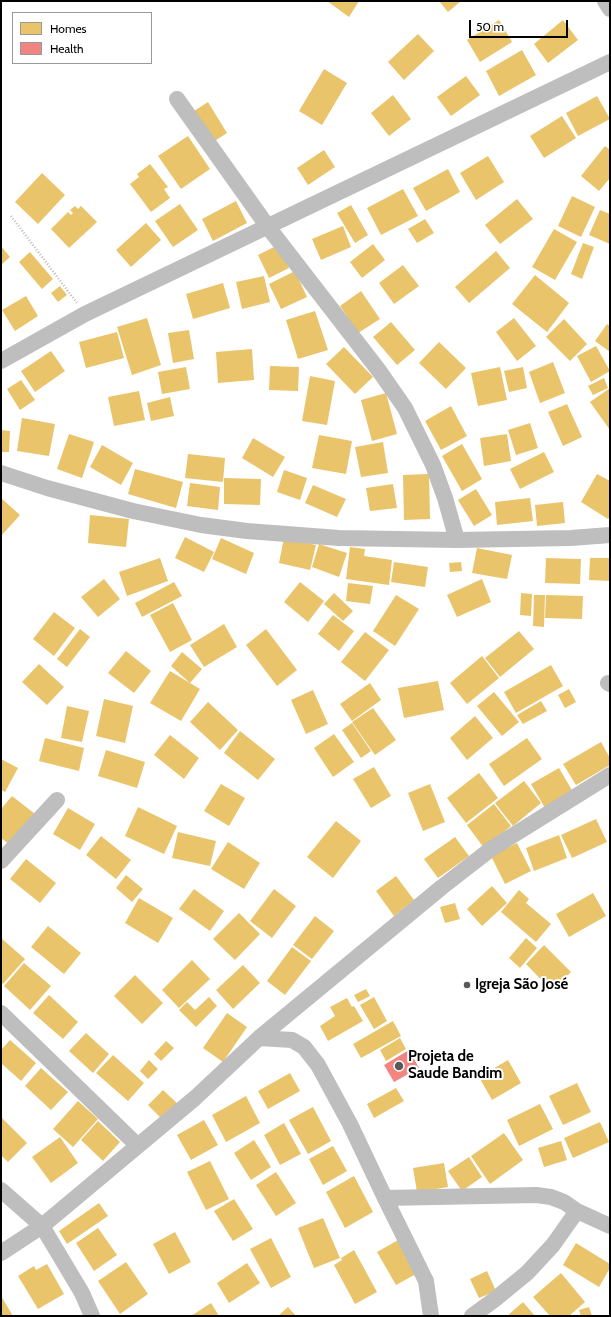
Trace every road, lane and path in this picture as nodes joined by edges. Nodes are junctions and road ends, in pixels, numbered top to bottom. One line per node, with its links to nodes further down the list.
1 (605, 1): 2 (street)
2 (610, 9)
3 (610, 62): 6 (street)
4 (177, 99): 6 (street)
5 (11, 216): 7 (path)
6 (268, 227): 7 (street); 11 (street)
7 (85, 314): 8 (street)
8 (1, 361)
9 (1, 473): 11 (street)
10 (610, 535): 11 (street)
11 (457, 540)
12 (610, 775): 16 (street)
13 (57, 800): 14 (street)
14 (1, 860)
15 (1, 1013): 17 (street)
16 (259, 1038): 17 (street); 19 (street)
17 (137, 1145): 21 (street)
18 (1, 1190): 21 (street)
19 (385, 1198): 20 (street); 25 (street)
20 (577, 1211): 22 (street); 26 (street)
21 (42, 1226): 23 (street); 24 (street)
22 (610, 1226)
23 (1, 1253)
24 (92, 1316)
25 (431, 1316)
26 (472, 1316)

